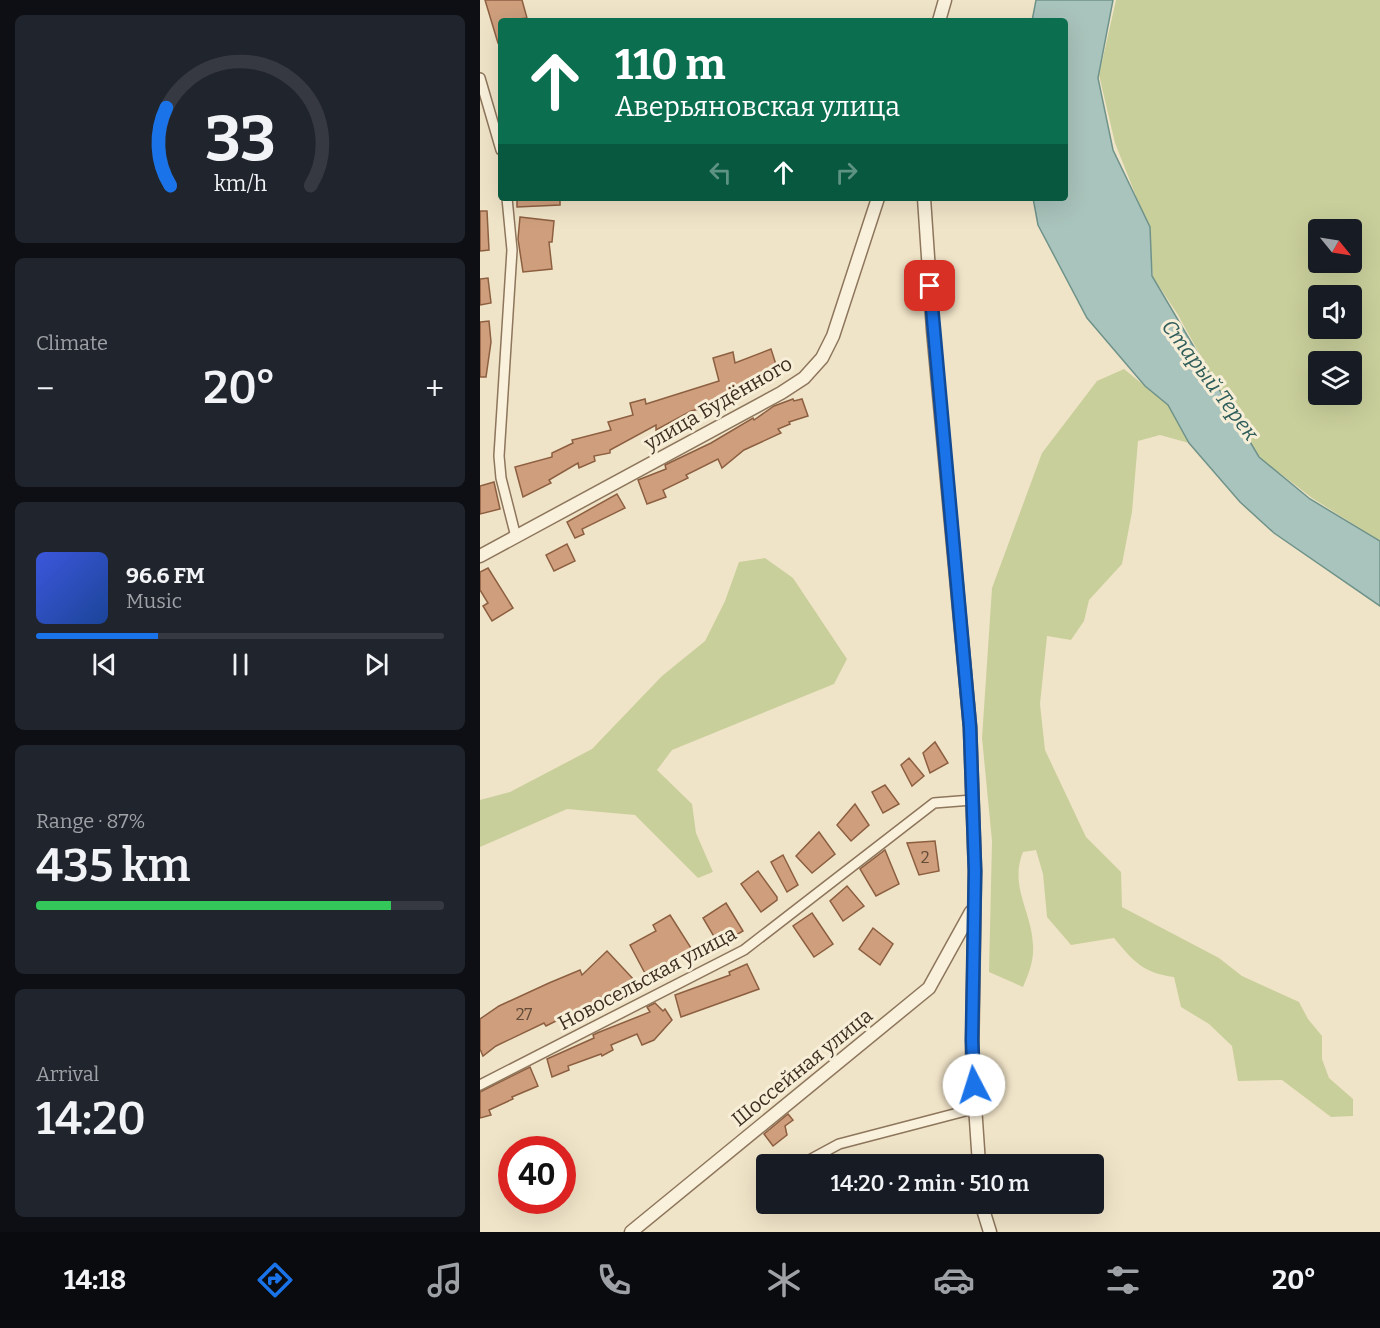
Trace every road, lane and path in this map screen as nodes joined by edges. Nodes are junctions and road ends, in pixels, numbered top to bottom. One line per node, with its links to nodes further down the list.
1 (945, 0): 2 (street)
2 (940, 18)
3 (480, 78): 4 (street)
4 (498, 140)
5 (507, 201): 8 (street)
6 (877, 201): 8 (street, улица Будённого)
7 (924, 201): 10 (street)
8 (516, 537): 9 (street, улица Будённого)
9 (480, 556)
10 (972, 800): 11 (street); 12 (street, Новосельская улица)
11 (972, 911): 13 (street); 17 (street, Шоссейная улица)
12 (480, 1085)
13 (976, 1108): 14 (street); 15 (street)
14 (820, 1154)
15 (978, 1154)
16 (984, 1214): 18 (street)
17 (631, 1232)
18 (990, 1232)

